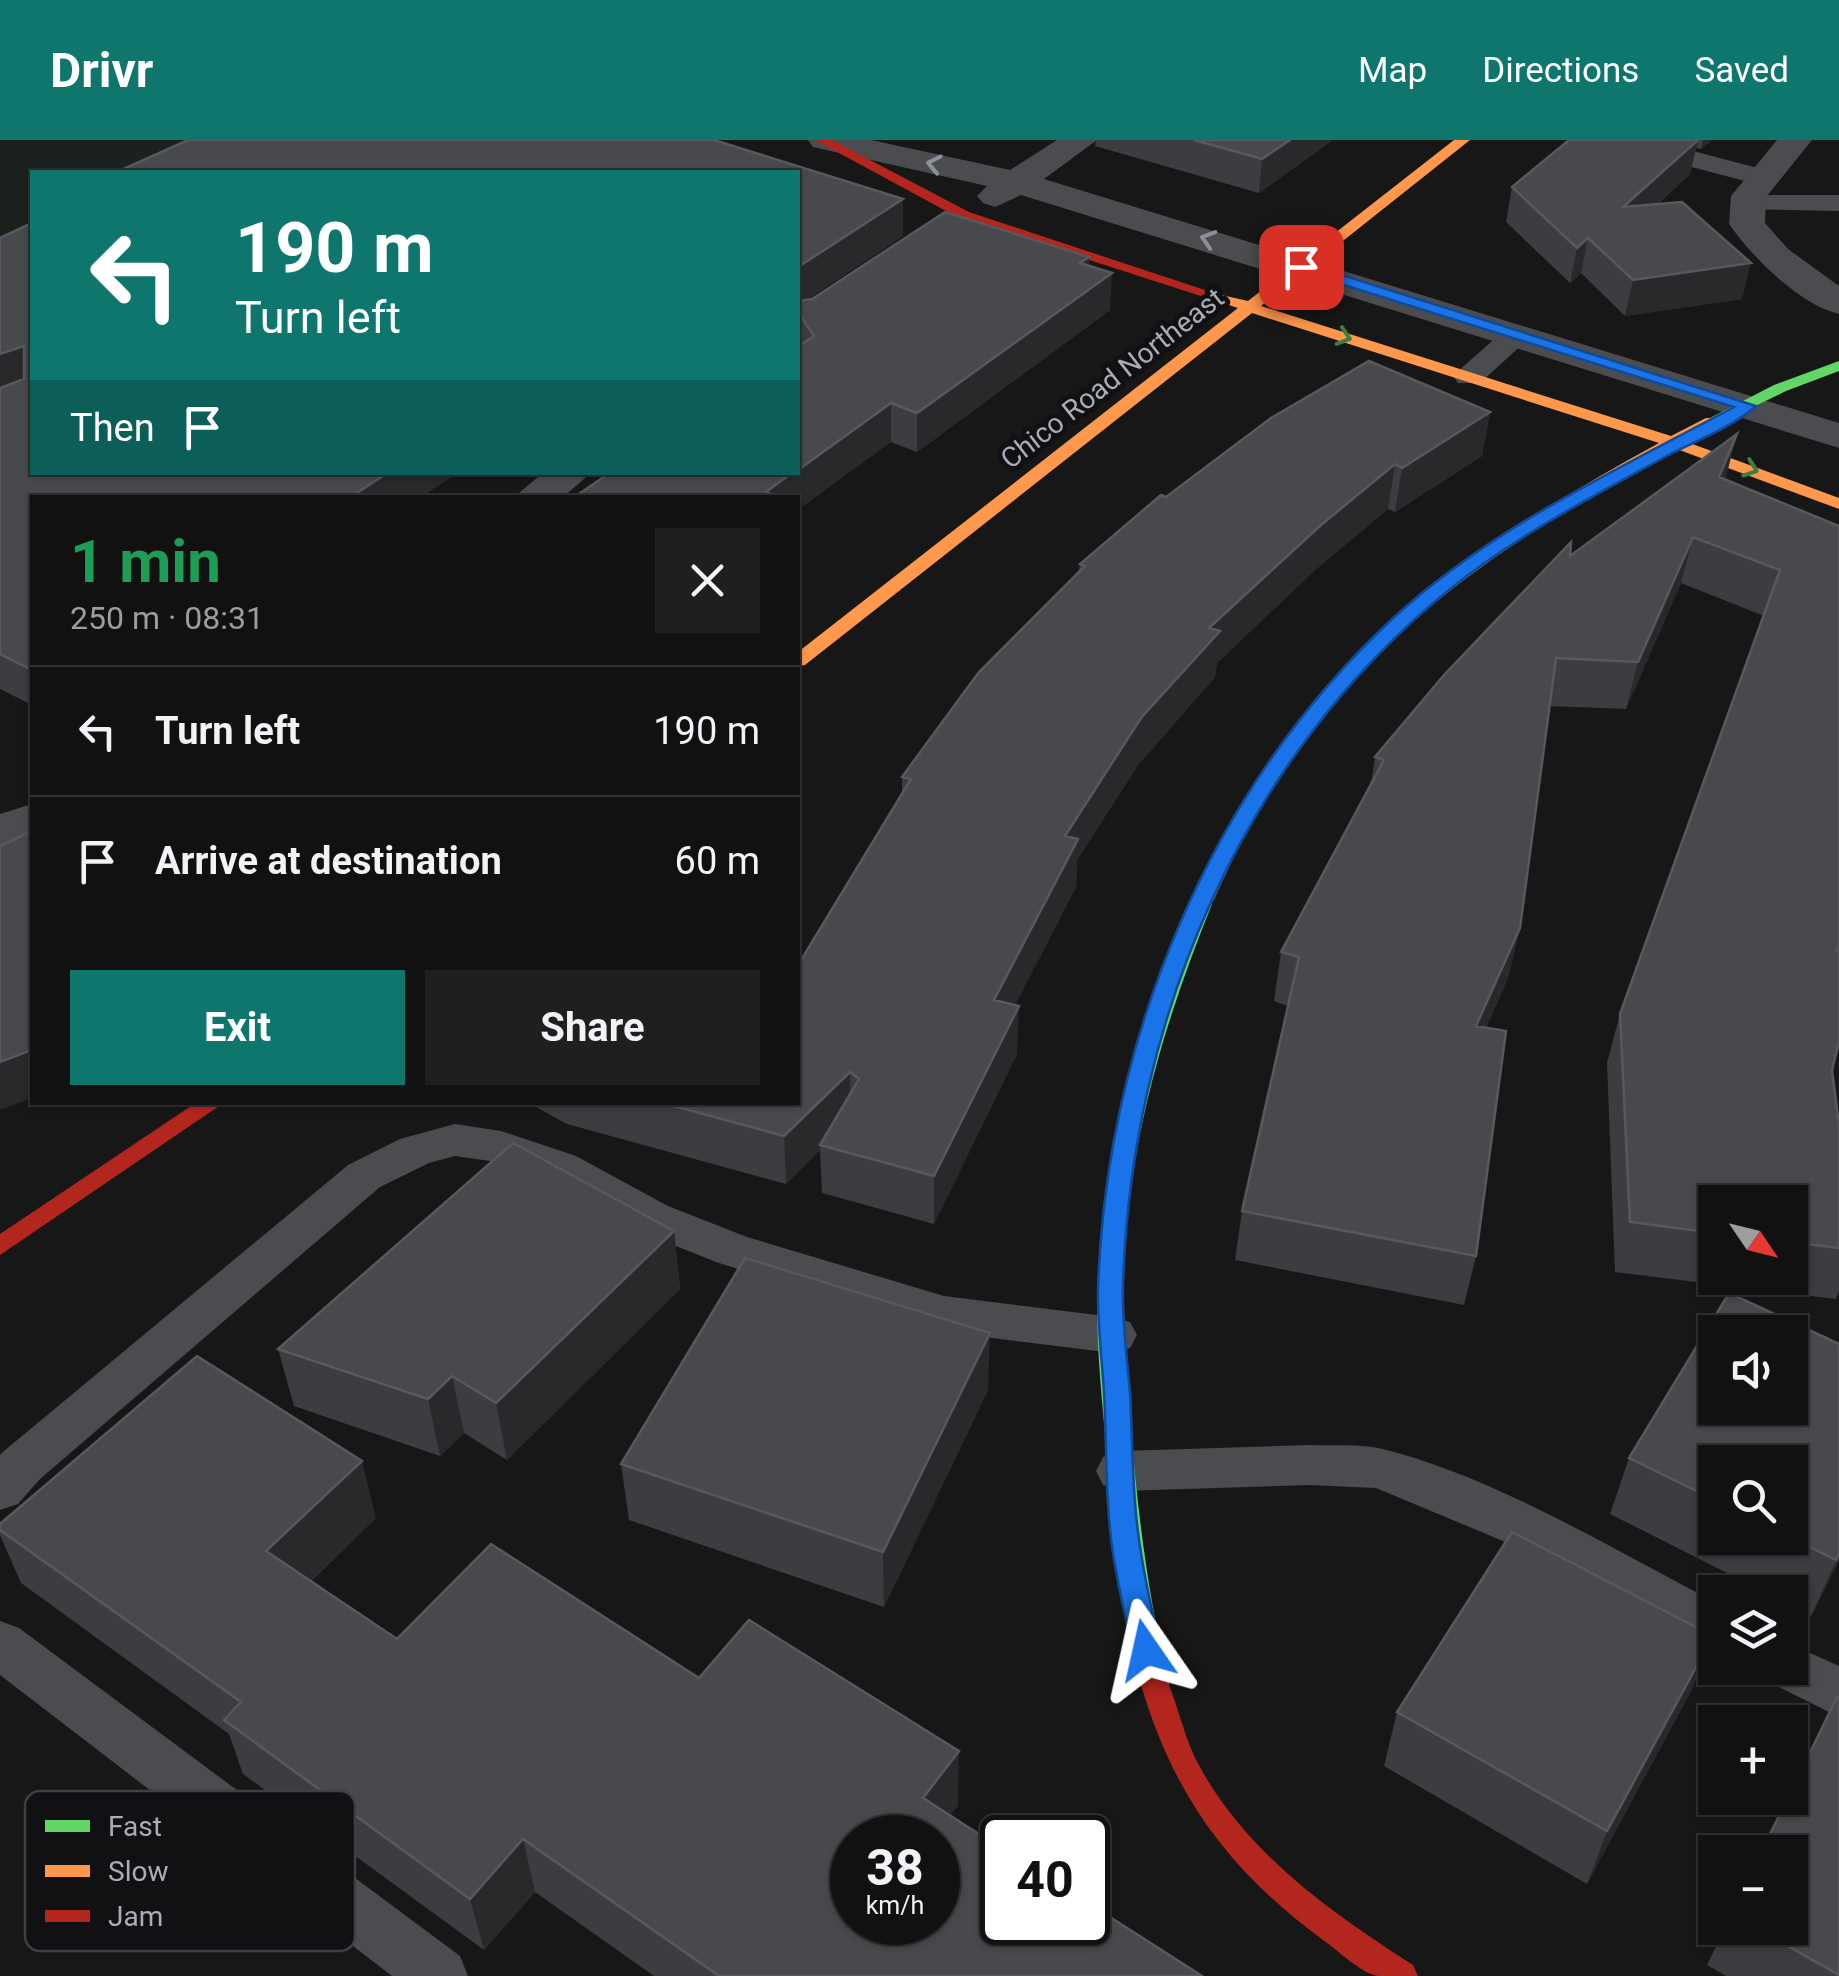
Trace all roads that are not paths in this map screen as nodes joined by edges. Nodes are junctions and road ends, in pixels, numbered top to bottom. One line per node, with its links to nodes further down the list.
1 (824, 140): 6 (street, one-way to 1); 9 (street)
2 (1080, 140): 6 (street)
3 (1463, 140): 11 (street, Chico Road Northeast)
4 (1621, 140): 7 (lane)
5 (1795, 140): 7 (street)
6 (1016, 182): 9 (street); 11 (street, one-way to 6)
7 (1756, 190): 8 (lane); 12 (street)
8 (1839, 203)
9 (964, 215): 10 (street); 13 (street)
10 (930, 238)
11 (1301, 267): 13 (street, Chico Road Northeast); 14 (street)
12 (1839, 303)
13 (1251, 307): 16 (street, one-way to 16); 23 (street, Chico Road Northeast)
14 (1516, 334): 16 (lane); 17 (street)
15 (1839, 366): 17 (street)
16 (1469, 376): 19 (street)
17 (1748, 406): 18 (street); 19 (street)
18 (1839, 436)
19 (1675, 443): 22 (street, one-way to 22); 28 (street)
20 (568, 475): 21 (street)
21 (538, 495)
22 (1839, 504)
23 (800, 660)
24 (30, 820): 25 (street)
25 (0, 833)
26 (210, 1105): 27 (street)
27 (0, 1246)
28 (1113, 1334): 29 (street); 30 (lane)
29 (1121, 1471): 31 (lane); 38 (street)
30 (0, 1489)
31 (1698, 1619)
32 (0, 1644): 35 (lane)
33 (1808, 1677): 34 (lane)
34 (1839, 1693)
35 (194, 1791)
36 (355, 1912): 37 (lane)
37 (439, 1976)
38 (1402, 1976)

